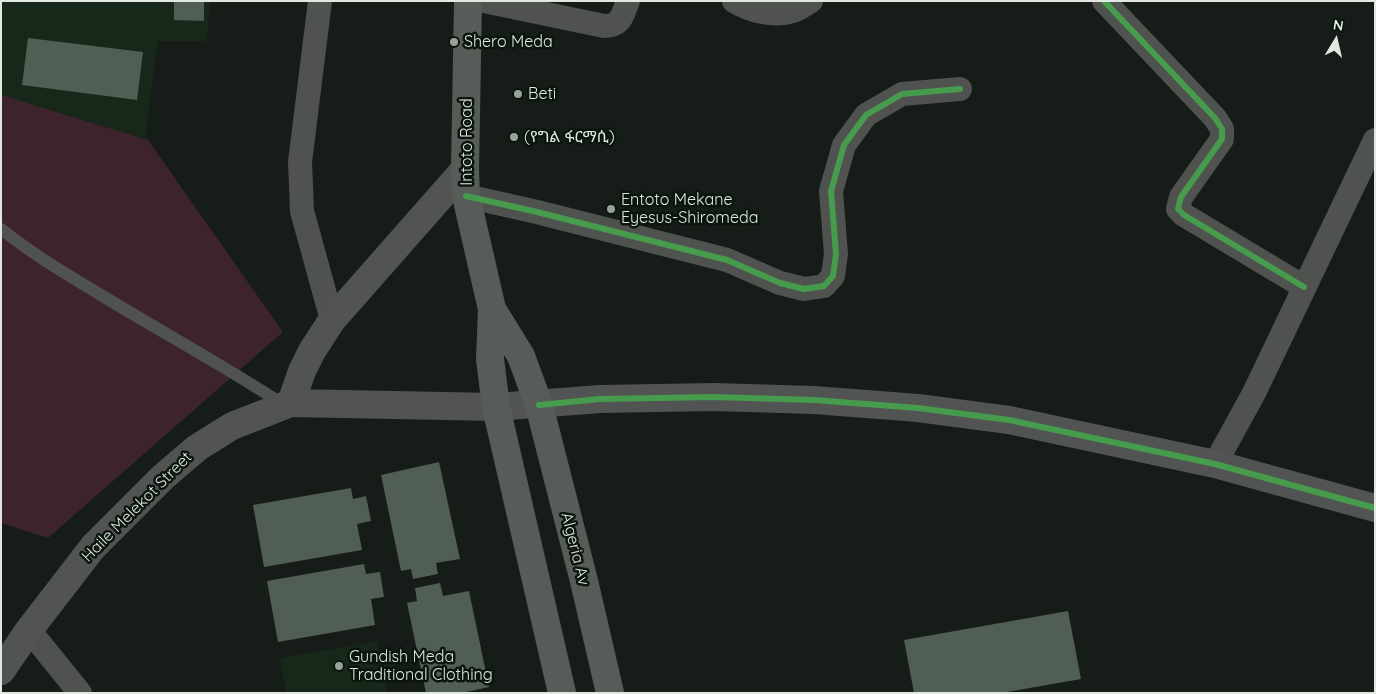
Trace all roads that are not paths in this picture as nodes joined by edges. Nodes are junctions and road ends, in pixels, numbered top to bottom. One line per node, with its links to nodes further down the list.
1 (320, 1): 15 (street)
2 (468, 1): 10 (main road, Intoto Road)
3 (484, 1): 4 (street)
4 (628, 1)
5 (734, 1): 6 (street)
6 (811, 1)
7 (1104, 1): 13 (street)
8 (960, 89): 11 (street)
9 (1375, 140): 13 (street)
10 (465, 169): 11 (main road, Intoto Road); 15 (main road)
11 (466, 196): 14 (main road, Intoto Road)
12 (1, 229): 16 (lane)
13 (1304, 287): 19 (street)
14 (492, 309): 17 (main road, Algeria Av); 18 (main road)
15 (332, 320): 16 (main road)
16 (288, 404): 18 (main road, Haile Melekot Street); 21 (main road, Haile Melekot Street)
17 (539, 405): 18 (main road, Haile Melekot Street); 19 (main road, Haile Melekot Street); 25 (main road, Algeria Av)
18 (496, 407): 24 (main road)
19 (1215, 464): 20 (main road, Haile Melekot Street)
20 (1375, 508)
21 (29, 630): 22 (main road, Haile Melekot Street); 23 (street)
22 (1, 671)
23 (80, 693)
24 (562, 693)
25 (610, 693)

